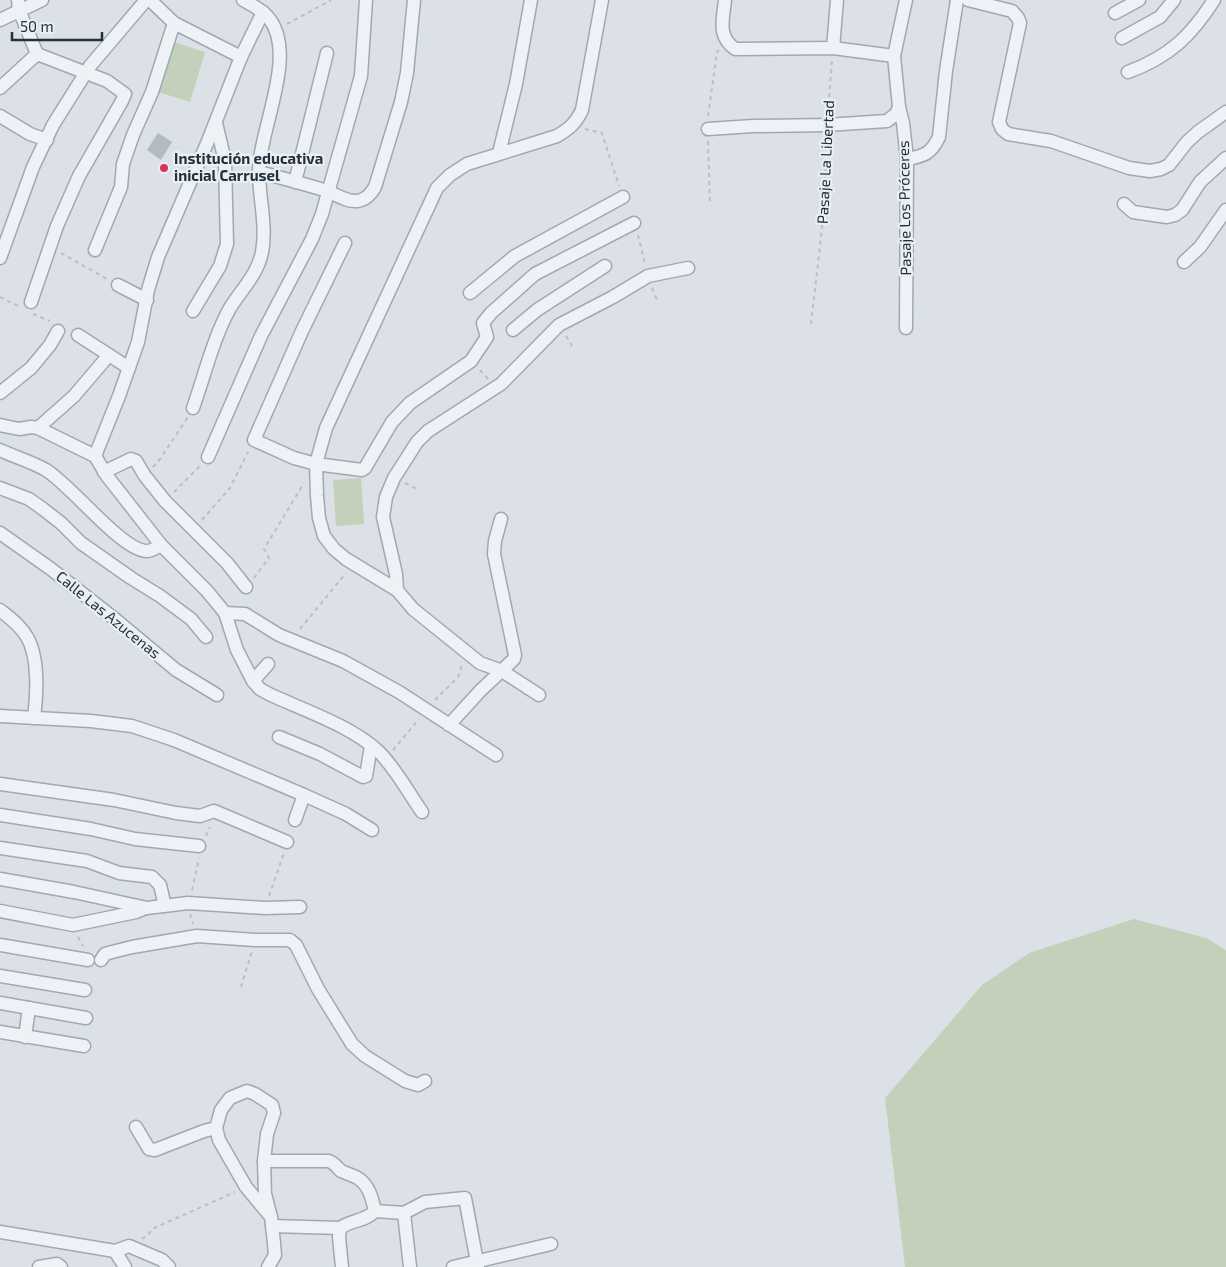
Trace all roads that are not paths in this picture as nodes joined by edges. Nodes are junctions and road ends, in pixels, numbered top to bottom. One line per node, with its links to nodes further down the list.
1 (42, 0): 17 (street)
2 (146, 0): 29 (street)
3 (150, 0): 21 (street)
4 (243, 0): 18 (street)
5 (366, 0): 42 (street)
6 (414, 0): 42 (street)
7 (531, 0): 37 (street)
8 (602, 0): 37 (street)
9 (725, 0): 23 (street)
10 (837, 0): 23 (street)
11 (906, 0): 26 (street, Pasaje Los Próceres)
12 (957, 0): 39 (street)
13 (968, 0): 32 (street)
14 (1139, 0): 19 (street)
15 (1174, 0): 22 (street)
16 (1214, 0): 28 (street)
17 (18, 5): 20 (street); 25 (street)
18 (263, 12): 27 (street); 40 (street)
19 (1115, 13)
20 (0, 20)
21 (174, 23): 27 (street); 48 (street)
22 (1122, 38)
23 (832, 48): 26 (street)
24 (327, 52): 41 (street)
25 (37, 54): 29 (street); 30 (street)
26 (894, 56): 31 (street, Pasaje Los Próceres)
27 (241, 57): 34 (street)
28 (1128, 72)
29 (85, 73): 36 (street); 56 (street)
30 (0, 88)
31 (899, 107): 35 (street); 39 (street, Pasaje Los Próceres)
32 (1226, 112)
33 (0, 116): 36 (street)
34 (216, 123): 55 (street); 57 (street)
35 (708, 129)
36 (46, 140): 49 (street)
37 (500, 153): 71 (street)
38 (1226, 158): 44 (street)
39 (907, 159): 59 (street, Pasaje Los Próceres)
40 (259, 172): 41 (street); 65 (street)
41 (295, 182): 42 (street)
42 (328, 192): 70 (street)
43 (623, 198): 54 (street)
44 (1124, 204)
45 (1226, 210): 50 (street)
46 (634, 223): 71 (street)
47 (345, 243): 71 (street)
48 (95, 250)
49 (0, 258)
50 (1184, 262)
51 (605, 266): 60 (street)
52 (688, 268): 78 (street)
53 (118, 285): 55 (street)
54 (470, 293)
55 (147, 300): 63 (street)
56 (26, 307)
57 (193, 311)
58 (55, 327): 64 (street)
59 (906, 328)
60 (513, 330)
61 (78, 335): 62 (street)
62 (109, 355): 63 (street); 67 (street)
63 (129, 368): 69 (street)
64 (0, 393)
65 (193, 408)
66 (0, 425): 67 (street)
67 (38, 428): 69 (street)
68 (0, 450): 76 (street)
69 (95, 456): 72 (street)
70 (208, 457)
71 (316, 464): 78 (street)
72 (104, 472): 76 (street); 77 (street)
73 (0, 488): 81 (street)
74 (502, 519): 83 (street)
75 (0, 533): 85 (street, Calle Las Azucenas)
76 (161, 545): 80 (street)
77 (246, 587)
78 (397, 590): 83 (street)
79 (0, 610): 88 (street)
80 (225, 613): 84 (street); 89 (street)
81 (206, 638)
82 (268, 664): 84 (street)
83 (502, 672): 86 (street); 89 (street)
84 (253, 681): 91 (street)
85 (218, 695)
86 (539, 695)
87 (0, 716): 88 (street)
88 (34, 718): 94 (street)
89 (449, 725): 92 (street)
90 (278, 737): 91 (street)
91 (371, 746): 95 (street)
92 (496, 755)
93 (0, 784): 99 (street)
94 (304, 795): 97 (street); 98 (street)
95 (422, 812)
96 (0, 815): 100 (street)
97 (295, 820)
98 (372, 830)
99 (288, 842)
100 (199, 846)
101 (0, 848): 103 (street)
102 (0, 879): 105 (street)
103 (161, 906): 104 (street); 105 (street)
104 (300, 907)
105 (147, 908): 106 (street)
106 (0, 911)
107 (0, 945): 116 (street)
108 (0, 976): 109 (street)
109 (85, 990)
110 (0, 1003): 111 (street)
111 (29, 1008): 112 (street); 114 (street)
112 (86, 1018)
113 (0, 1032): 114 (street)
114 (25, 1037): 115 (street)
115 (84, 1046)
116 (425, 1081)
117 (136, 1126): 118 (street)
118 (216, 1128): 119 (street); 122 (street)
119 (264, 1161): 120 (street); 122 (street)
120 (375, 1210): 121 (street); 123 (street)
121 (404, 1213): 127 (street); 134 (street)
122 (272, 1221): 123 (street); 132 (street)
123 (340, 1228): 133 (street)
124 (0, 1232): 126 (street)
125 (551, 1244): 127 (street)
126 (115, 1251): 130 (street); 131 (street)
127 (478, 1264): 135 (street)
128 (39, 1267): 129 (street)
129 (61, 1267)
130 (125, 1267)
131 (169, 1267)
132 (268, 1267)
133 (342, 1267)
134 (410, 1267)
135 (452, 1267)

